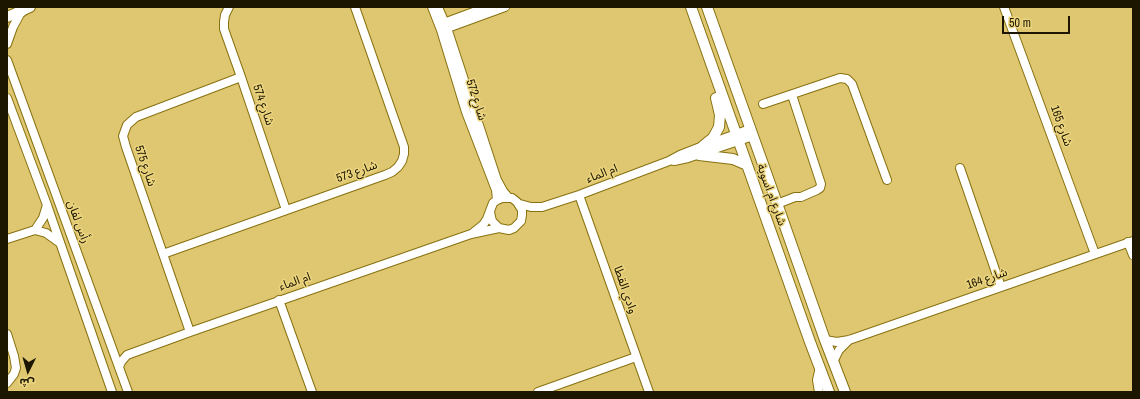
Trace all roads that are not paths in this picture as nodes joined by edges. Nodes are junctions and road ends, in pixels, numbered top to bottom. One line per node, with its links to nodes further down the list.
1 (229, 7): 16 (street, شارع 574)
2 (355, 7): 33 (street, شارع 573)
3 (432, 7): 12 (street, شارع 572)
4 (438, 7): 12 (street, شارع 572)
5 (487, 7): 12 (street)
6 (505, 7): 12 (street)
7 (690, 7): 15 (street, شارع ام اسوية)
8 (707, 7): 20 (street, شارع ام اسوية)
9 (1004, 7): 43 (street, شارع 165)
10 (28, 8): 11 (street); 13 (street)
11 (7, 17)
12 (443, 27): 27 (street, شارع 572); 28 (street, شارع 572)
13 (7, 44)
14 (7, 60): 51 (street, رأس لفان)
15 (713, 70): 21 (street, شارع ام اسوية); 22 (street)
16 (241, 77): 33 (street, شارع 574); 42 (street, شارع 575)
17 (792, 95): 19 (street); 25 (street); 31 (street)
18 (7, 98): 30 (street, رأس لفان)
19 (763, 104)
20 (751, 132): 21 (street, ام الماء); 31 (street, شارع ام اسوية)
21 (737, 137): 22 (street, ام الماء); 23 (street, شارع ام اسوية)
22 (701, 150): 23 (street); 26 (street, ام الماء)
23 (747, 165): 56 (street, شارع ام اسوية)
24 (960, 168): 45 (street)
25 (887, 180)
26 (579, 195): 32 (street, ام الماء); 53 (street, وادي القطا)
27 (508, 198): 28 (street); 29 (street)
28 (497, 200): 34 (street)
29 (520, 204): 32 (street, ام الماء); 35 (street)
30 (47, 205): 37 (street); 41 (street, رأس لفان)
31 (778, 206): 49 (street, شارع ام اسوية)
32 (542, 207): 35 (street, ام الماء)
33 (286, 210): 42 (street, شارع 573)
34 (490, 212): 36 (street); 38 (street, ام الماء)
35 (521, 221): 36 (street)
36 (499, 228): 38 (street, ام الماء)
37 (35, 230): 39 (street); 41 (street)
38 (472, 234): 46 (street, ام الماء)
39 (7, 239)
40 (1131, 242): 43 (street, شارع 164); 44 (street)
41 (60, 243): 58 (street, رأس لفان)
42 (163, 254): 47 (street, شارع 575)
43 (1095, 254): 45 (street, شارع 164)
44 (1133, 255)
45 (1001, 287): 50 (street, شارع 164)
46 (279, 300): 47 (street, ام الماء); 60 (street)
47 (190, 332): 52 (street, ام الماء)
48 (7, 334): 57 (street)
49 (825, 340): 50 (street, شارع 164); 54 (street, شارع ام اسوية)
50 (849, 340): 54 (street)
51 (112, 347): 52 (street); 55 (street, رأس لفان)
52 (127, 355): 55 (street)
53 (636, 357): 61 (street); 62 (street, وادي القطا)
54 (833, 362): 65 (street, شارع ام اسوية)
55 (119, 367): 59 (street, رأس لفان)
56 (820, 367): 63 (street); 64 (street, شارع ام اسوية)
57 (7, 383)
58 (112, 392)
59 (128, 392)
60 (312, 392)
61 (538, 392)
62 (649, 392)
63 (819, 392)
64 (829, 392)
65 (845, 392)

